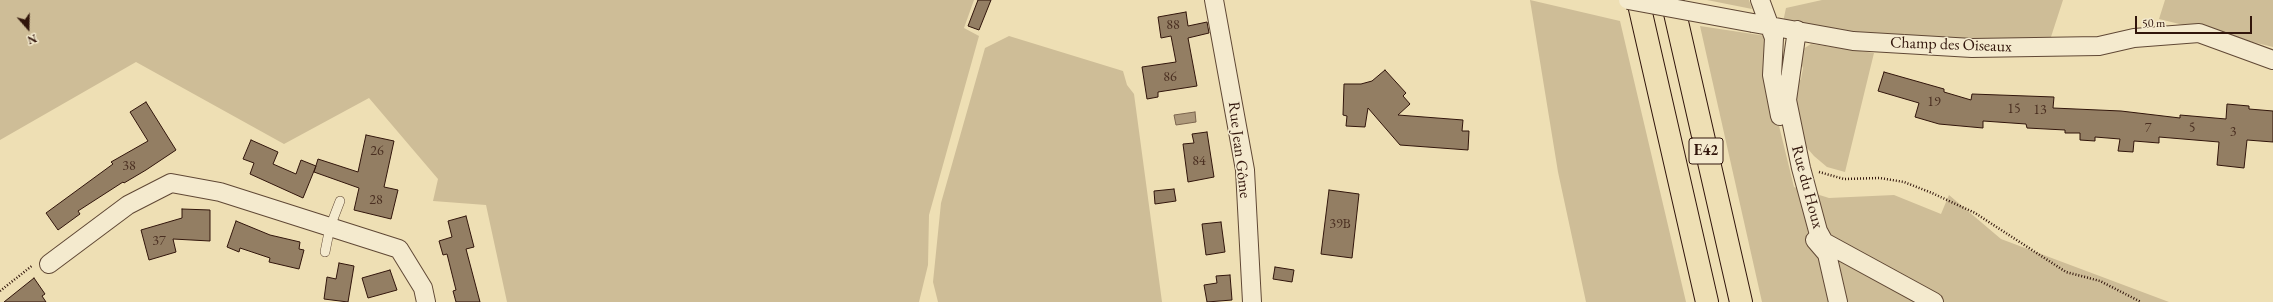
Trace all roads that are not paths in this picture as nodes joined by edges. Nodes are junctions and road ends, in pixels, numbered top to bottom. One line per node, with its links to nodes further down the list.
1 (1214, 0): 14 (street, Rue Jean Gôme)
2 (1628, 0): 6 (street, Champ des Oiseaux, bridge)
3 (1638, 0): 15 (highway, E42)
4 (1672, 0): 16 (highway, E42)
5 (1760, 0): 6 (street)
6 (1760, 24): 7 (street, Champ des Oiseaux); 17 (street)
7 (1797, 30): 8 (street, Champ des Oiseaux); 18 (street, Rue du Houx)
8 (2273, 60)
9 (340, 201): 10 (lane)
10 (330, 227): 11 (lane); 12 (street); 13 (street)
11 (325, 252)
12 (49, 264)
13 (426, 302)
14 (1252, 302)
15 (1707, 302)
16 (1741, 302)
17 (1838, 302)
18 (1934, 302)

